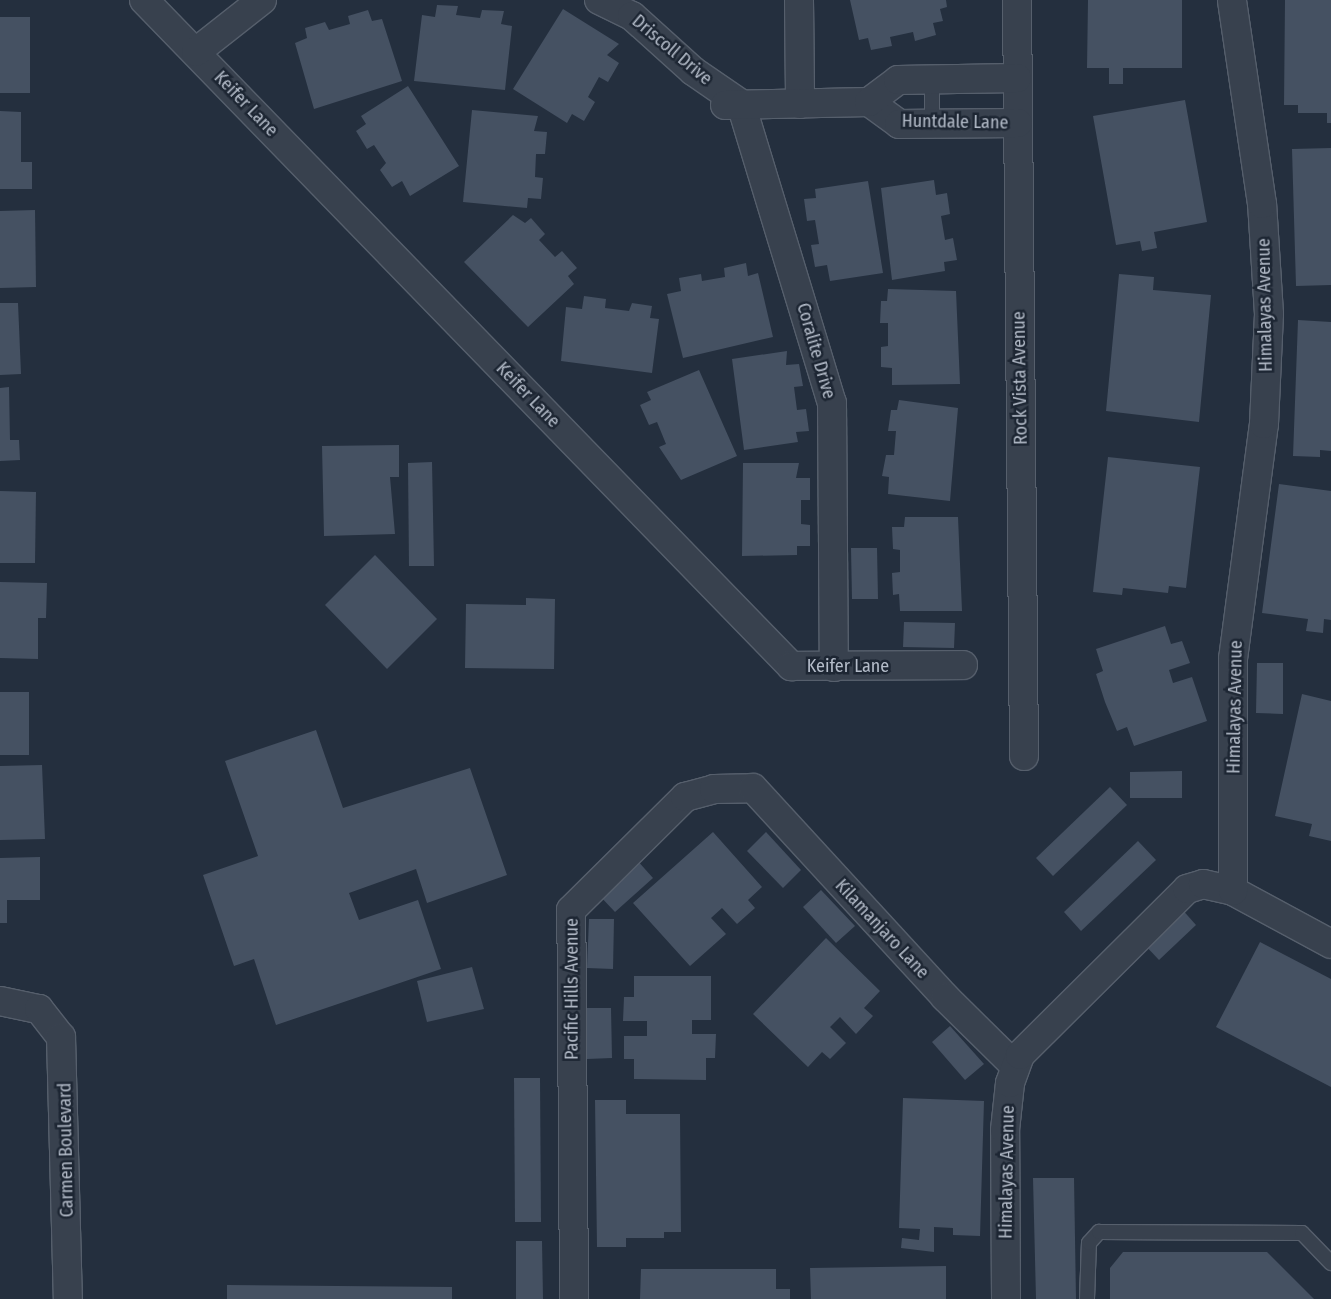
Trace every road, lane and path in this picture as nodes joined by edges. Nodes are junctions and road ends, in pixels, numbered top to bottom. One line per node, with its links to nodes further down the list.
1 (144, 0): 7 (street, Keifer Lane)
2 (262, 0): 7 (street)
3 (599, 0): 12 (street, Driscoll Drive)
4 (799, 0): 11 (street)
5 (1016, 0): 8 (street, Rock Vista Avenue)
6 (1232, 0): 19 (street, Himalayas Avenue)
7 (196, 52): 16 (street, Keifer Lane)
8 (1017, 78): 9 (street); 13 (street, Rock Vista Avenue)
9 (932, 79): 10 (street); 14 (lane)
10 (869, 102): 11 (street); 14 (street, Huntdale Lane)
11 (800, 104): 12 (street)
12 (733, 105): 16 (street, Coralite Drive)
13 (1018, 123): 14 (street, Huntdale Lane); 17 (street, Rock Vista Avenue)
14 (932, 124)
15 (963, 665): 16 (street, Keifer Lane)
16 (834, 667)
17 (1024, 756)
18 (753, 788): 22 (street, Kilamanjaro Lane); 25 (street, Pacific Hills Avenue)
19 (1233, 891): 20 (street); 22 (street, Himalayas Avenue)
20 (1331, 944)
21 (0, 1001): 24 (street, Carmen Boulevard)
22 (1015, 1066): 26 (street, Himalayas Avenue)
23 (1331, 1263): 27 (lane)
24 (68, 1299)
25 (574, 1299)
26 (1006, 1299)
27 (1087, 1299)

